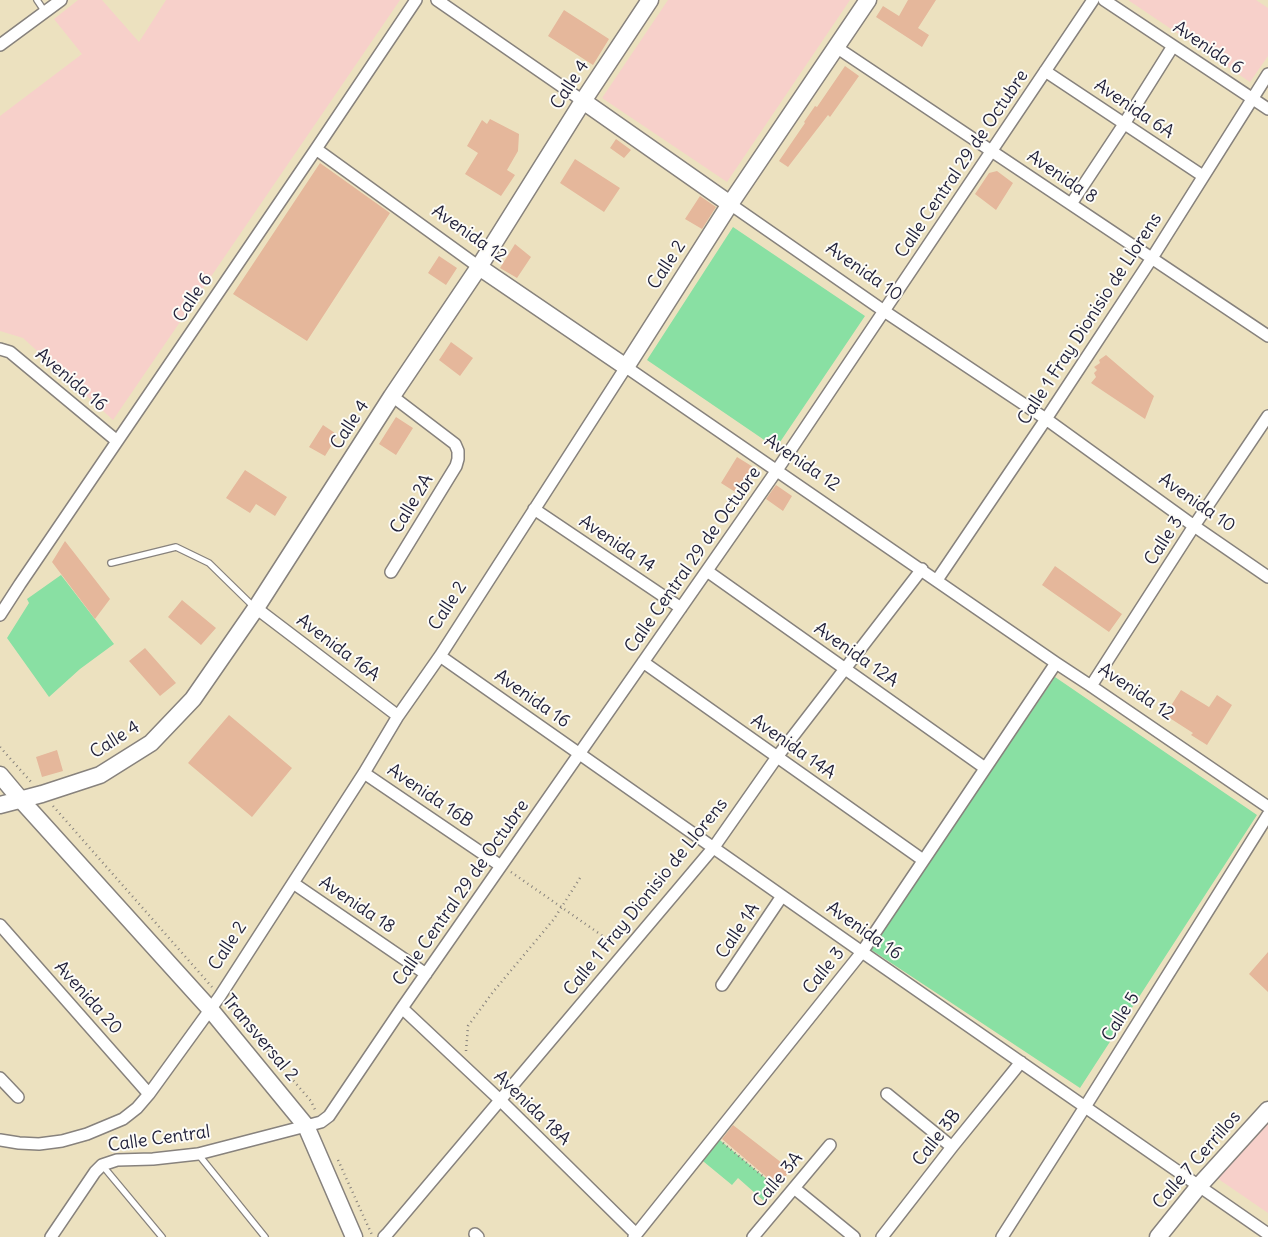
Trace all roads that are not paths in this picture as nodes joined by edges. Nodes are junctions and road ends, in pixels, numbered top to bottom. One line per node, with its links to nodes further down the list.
1 (37, 0): 9 (lane)
2 (61, 0): 9 (street)
3 (416, 0): 19 (street, Calle 6)
4 (437, 0): 16 (street, Avenida 10)
5 (650, 0): 16 (street, Calle 4)
6 (868, 0): 12 (street, Calle 2)
7 (1093, 0): 13 (street, Calle Central 29 de Octubre)
8 (1104, 0): 11 (street, Avenida 6)
9 (45, 12): 10 (street)
10 (0, 45)
11 (1173, 46): 15 (street, Avenida 6); 18 (street)
12 (836, 47): 20 (street, Avenida 8); 22 (street, Calle 2)
13 (1045, 71): 18 (street, Avenida 6A); 20 (street, Calle Central 29 de Octubre)
14 (1268, 74): 15 (street, Calle 1 Fray Dionisio de Llorens)
15 (1252, 98): 17 (street, Avenida 6); 21 (street, Calle 1 Fray Dionisio de Llorens)
16 (583, 101): 22 (street, Avenida 10); 25 (street, Calle 4)
17 (1268, 109)
18 (1124, 124): 21 (street, Avenida 6A); 23 (street)
19 (316, 149): 25 (street, Avenida 12); 33 (street, Calle 6)
20 (992, 151): 23 (street, Avenida 8); 26 (street, Calle Central 29 de Octubre)
21 (1203, 176): 24 (street, Calle 1 Fray Dionisio de Llorens)
22 (730, 204): 26 (street, Avenida 10); 29 (street, Calle 2)
23 (1071, 204): 24 (street, Avenida 8)
24 (1152, 258): 27 (street, Avenida 8); 32 (street, Calle 1 Fray Dionisio de Llorens)
25 (479, 267): 29 (street, Avenida 12); 30 (street, Calle 4)
26 (884, 311): 32 (street, Avenida 10); 34 (street, Calle Central 29 de Octubre)
27 (1268, 336)
28 (0, 349): 33 (street, Avenida 16)
29 (626, 367): 34 (street, Avenida 12); 35 (street, Calle 2)
30 (392, 396): 40 (street, Calle 2A); 43 (street, Calle 4)
31 (1268, 416): 36 (street, Calle 3)
32 (1046, 419): 36 (street, Avenida 10); 42 (street, Calle 1 Fray Dionisio de Llorens)
33 (117, 441): 45 (street, Calle 6)
34 (777, 470): 38 (street, Avenida 12); 39 (street, Calle Central 29 de Octubre)
35 (534, 509): 44 (street, Avenida 14); 46 (street, Calle 2)
36 (1194, 526): 41 (street, Avenida 10); 50 (street, Calle 3)
37 (111, 563): 43 (lane)
38 (922, 569): 42 (street, Avenida 12); 49 (street, Calle 1 Fray Dionisio de Llorens)
39 (707, 571): 44 (street, Calle Central 29 de Octubre); 49 (street, Avenida 12A)
40 (392, 572)
41 (1268, 577)
42 (938, 580): 48 (street, Avenida 12)
43 (256, 608): 51 (street, Avenida 16A); 57 (street, Calle 4)
44 (681, 608): 47 (street, Calle Central 29 de Octubre)
45 (0, 615)
46 (440, 656): 51 (street, Calle 2); 52 (street, Avenida 16)
47 (643, 662): 52 (street, Calle Central 29 de Octubre); 53 (street, Avenida 14A)
48 (1056, 663): 50 (street, Avenida 12); 54 (street, Calle 3)
49 (846, 669): 53 (street, Calle 1 Fray Dionisio de Llorens); 54 (street, Avenida 12A)
50 (1091, 686): 59 (street, Avenida 12)
51 (398, 716): 55 (street, Calle 2)
52 (579, 754): 61 (street, Avenida 16); 63 (street, Calle Central 29 de Octubre)
53 (777, 757): 61 (street, Calle 1 Fray Dionisio de Llorens); 62 (street, Avenida 14A)
54 (985, 768): 62 (street, Calle 3)
55 (364, 773): 63 (street, Avenida 16B); 64 (street, Calle 2)
56 (0, 775): 57 (street, Transversal 2)
57 (21, 800): 58 (street, Calle 4); 70 (street, Transversal 2)
58 (0, 805)
59 (1268, 808)
60 (1268, 815): 78 (street, Calle 5)
61 (714, 847): 65 (street, Avenida 16); 77 (street, Calle 1 Fray Dionisio de Llorens)
62 (923, 860): 67 (street, Calle 3)
63 (501, 866): 68 (street, Calle Central 29 de Octubre)
64 (293, 883): 68 (street, Avenida 18); 70 (street, Calle 2)
65 (782, 896): 67 (street, Avenida 16); 69 (street, Calle 1A)
66 (0, 925): 74 (street, Avenida 20)
67 (862, 952): 72 (street, Avenida 16); 89 (street, Calle 3)
68 (426, 974): 71 (street, Calle Central 29 de Octubre)
69 (722, 985)
70 (215, 1002): 74 (street, Calle 2); 80 (street, Transversal 2)
71 (402, 1008): 77 (street, Avenida 18A); 80 (street, Calle Central 29 de Octubre)
72 (1021, 1062): 78 (street, Avenida 16); 83 (street, Calle 3B)
73 (0, 1078): 76 (street)
74 (149, 1094): 81 (street, Calle 2)
75 (887, 1094): 83 (street)
76 (18, 1097)
77 (500, 1100): 89 (street, Avenida 18A); 94 (street, Calle 1 Fray Dionisio de Llorens)
78 (1085, 1107): 86 (street, Avenida 16); 98 (street, Calle 5)
79 (1268, 1110): 86 (street, Calle 7 Cerrillos)
80 (313, 1124): 84 (street, Calle Central); 93 (street, Transversal 2)
81 (0, 1140)
82 (830, 1146): 87 (street, Calle 3A)
83 (952, 1147): 97 (street, Calle 3B)
84 (198, 1154): 85 (street, Calle Central); 92 (lane)
85 (102, 1165): 90 (street, Calle Central); 91 (lane)
86 (1199, 1186): 88 (street, Avenida 16); 99 (street, Calle 7 Cerrillos)
87 (790, 1192): 95 (street, Calle 3A); 96 (street)
88 (1268, 1234)
89 (635, 1236)
90 (51, 1237)
91 (162, 1237)
92 (265, 1237)
93 (354, 1237)
94 (384, 1237)
95 (753, 1237)
96 (854, 1237)
97 (882, 1237)
98 (1002, 1237)
99 (1158, 1237)

